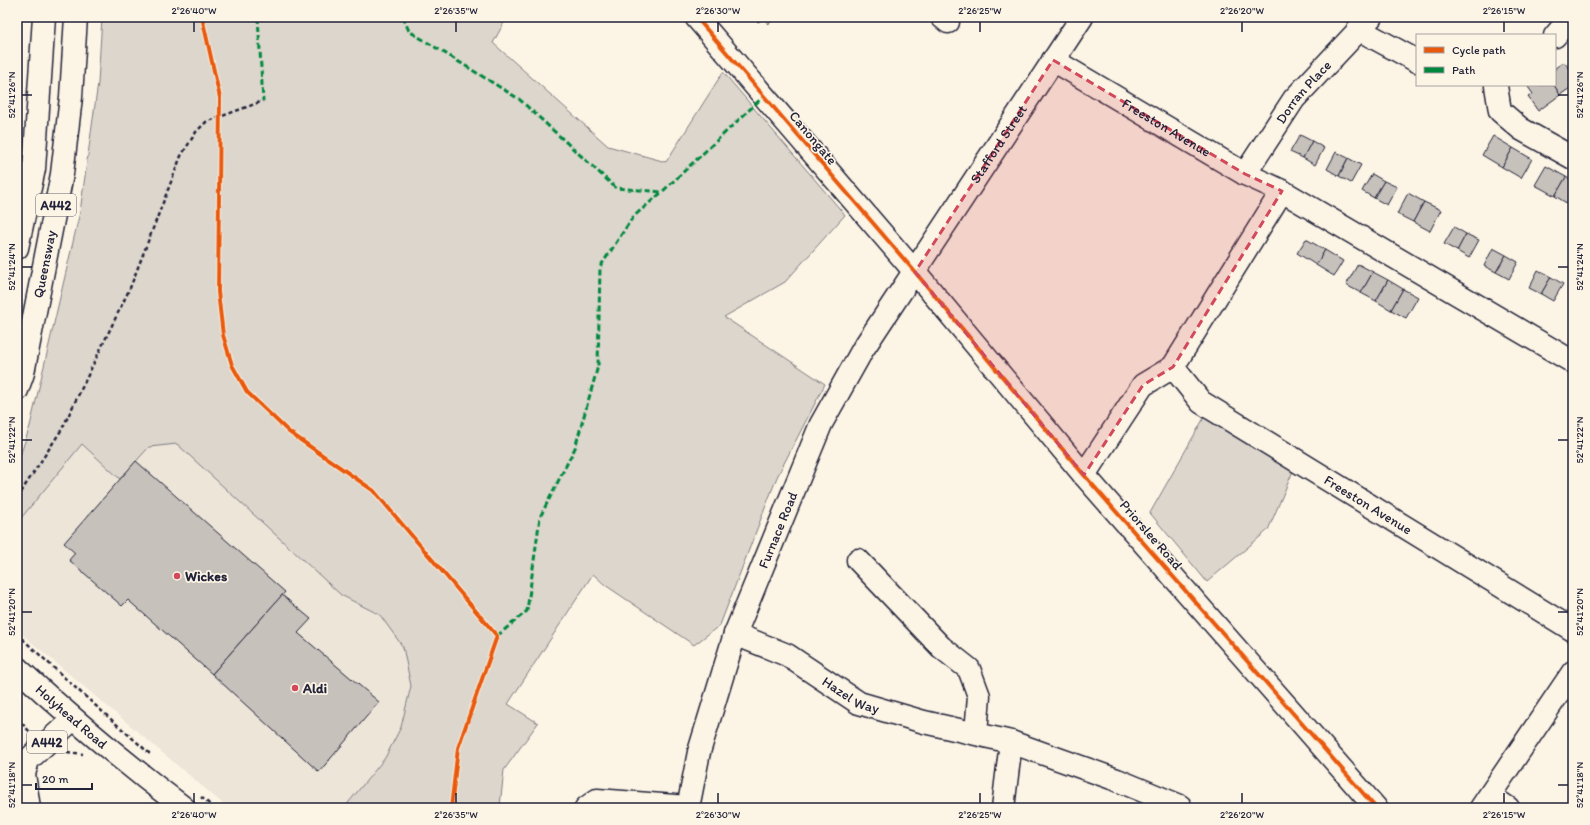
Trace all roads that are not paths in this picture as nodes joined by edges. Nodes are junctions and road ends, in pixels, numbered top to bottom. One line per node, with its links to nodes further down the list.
1 (44, 17): 14 (main road, Queensway / A442)
2 (76, 17): 18 (main road, Queensway / A442)
3 (696, 17): 15 (main road, Canongate)
4 (1082, 17): 8 (main road, Stafford Street)
5 (1568, 17): 7 (main road)
6 (1364, 23): 9 (main road); 12 (main road, Dorran Place)
7 (1556, 35)
8 (1053, 60): 12 (main road, Freeston Avenue); 15 (main road, Stafford Street)
9 (1416, 60)
10 (1494, 86): 11 (main road)
11 (1573, 158)
12 (1245, 174): 13 (main road, Freeston Avenue)
13 (1282, 191): 16 (main road, Freeston Avenue); 17 (main road)
14 (17, 248)
15 (915, 272): 19 (main road, Priorslee Road); 22 (main road, Furnace Road)
16 (1573, 362)
17 (1173, 367): 19 (main road); 21 (main road, Freeston Avenue)
18 (17, 390)
19 (1084, 475): 35 (main road, Priorslee Road)
20 (858, 560): 26 (main road)
21 (1573, 630)
22 (735, 634): 26 (main road, Hazel Way); 32 (main road, Furnace Road)
23 (17, 668): 25 (main road, Holyhead Road)
24 (1573, 672): 28 (main road)
25 (72, 720): 29 (main road, A442); 30 (main road, Holyhead Road)
26 (976, 734): 27 (main road, Hazel Way)
27 (1010, 742): 33 (main road); 34 (main road, Hazel Way)
28 (1485, 802): 36 (main road)
29 (29, 808)
30 (184, 808)
31 (586, 808): 32 (main road)
32 (688, 808)
33 (1002, 808)
34 (1180, 808)
35 (1376, 808)
36 (1508, 808)

